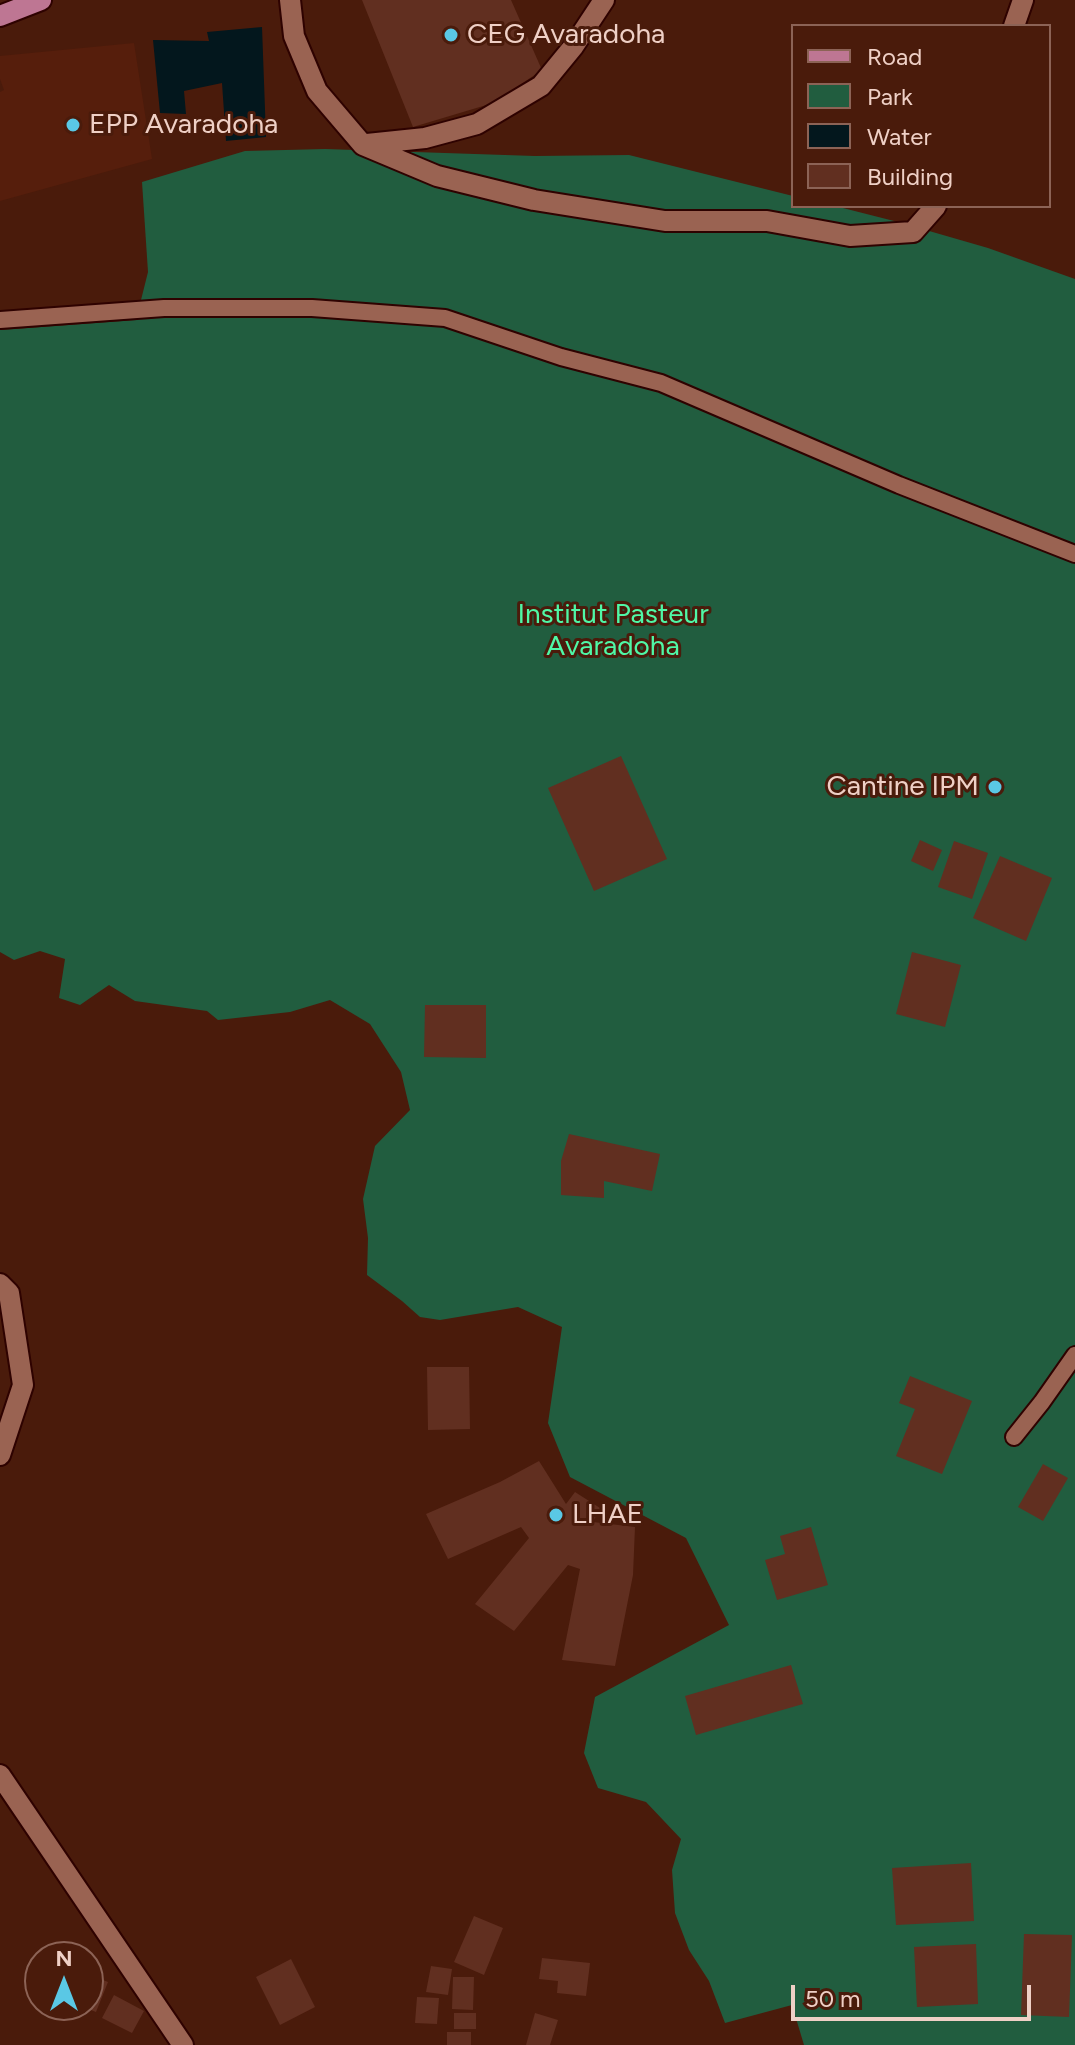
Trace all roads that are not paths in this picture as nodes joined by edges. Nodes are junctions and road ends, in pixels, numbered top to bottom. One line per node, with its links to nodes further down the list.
1 (41, 0): 5 (main road)
2 (290, 0): 7 (street)
3 (604, 0): 7 (street)
4 (1023, 0): 6 (street)
5 (0, 16)
6 (1015, 24)
7 (363, 145): 8 (street)
8 (934, 208)
9 (0, 320): 10 (lane)
10 (1075, 554)
11 (0, 1284): 14 (street)
12 (1075, 1355): 13 (lane)
13 (1014, 1437)
14 (0, 1455)
15 (0, 1775): 16 (street)
16 (183, 2045)

